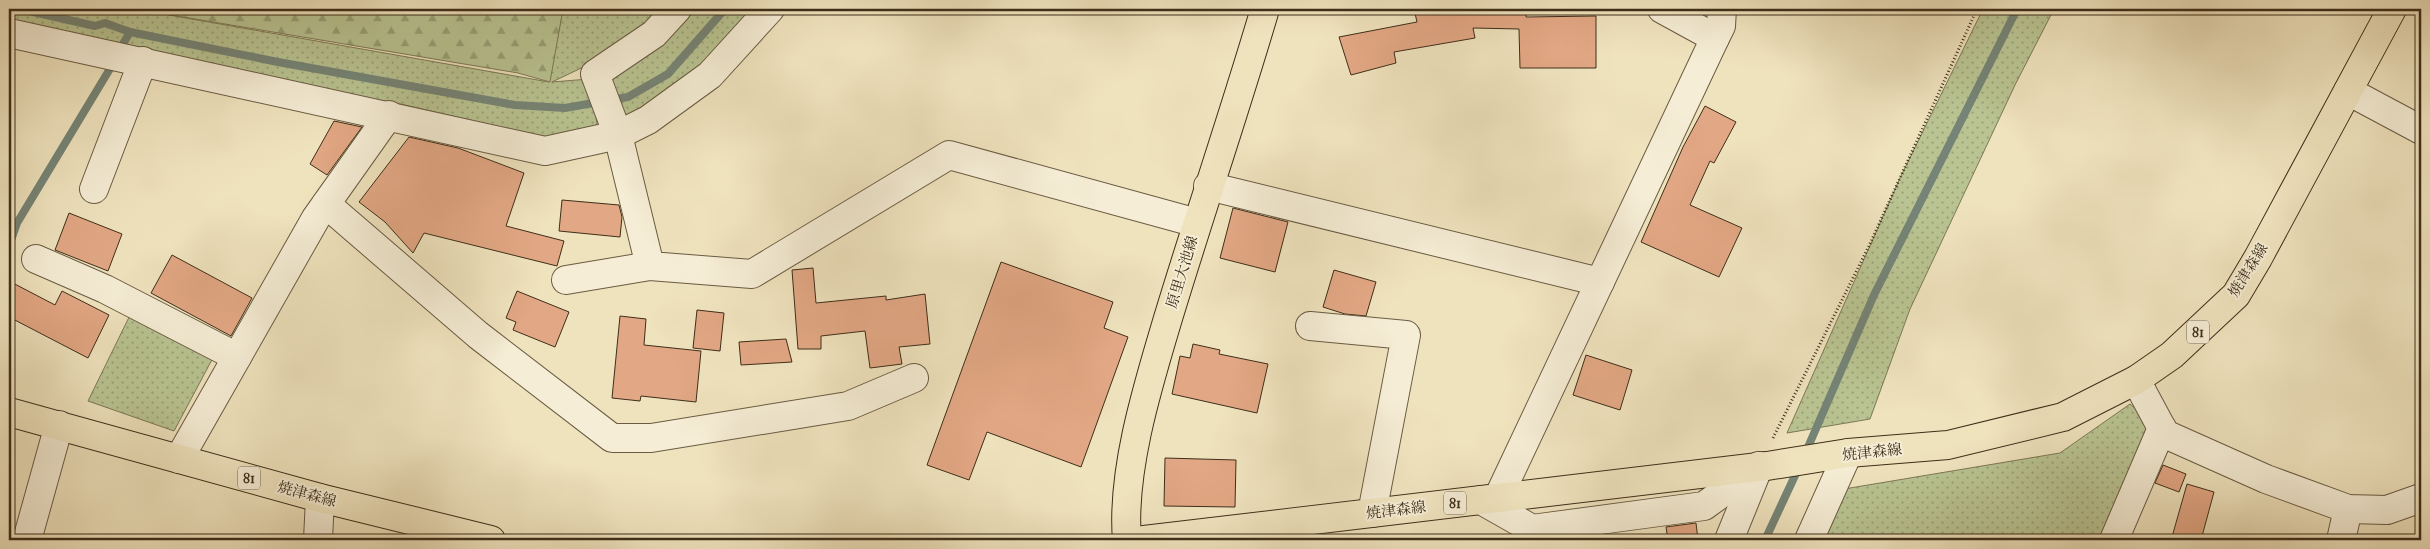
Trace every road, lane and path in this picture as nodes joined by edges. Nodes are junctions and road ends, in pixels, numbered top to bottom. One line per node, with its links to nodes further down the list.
1 (677, 9): 14 (street)
2 (770, 9): 14 (street)
3 (1266, 9): 15 (main road, 原里大池線)
4 (1662, 9): 9 (street)
5 (1722, 9): 9 (street)
6 (1977, 9): 32 (path)
7 (2392, 9): 11 (main road, 焼津森線 / 81)
8 (9, 33): 10 (street)
9 (1715, 38): 22 (street)
10 (143, 61): 12 (street); 16 (street)
11 (2348, 91): 13 (street); 26 (main road, 焼津森線 / 81)
12 (389, 115): 14 (street); 17 (street)
13 (2421, 130)
14 (618, 135): 20 (street)
15 (1208, 186): 18 (main road, 原里大池線); 22 (street)
16 (94, 189)
17 (326, 204): 24 (street); 25 (street)
18 (1196, 223): 20 (street); 43 (main road, 原里大池線)
19 (36, 259): 24 (street)
20 (650, 266): 21 (street)
21 (566, 280)
22 (1600, 282): 36 (street)
23 (1310, 326): 38 (street)
24 (237, 357): 31 (street)
25 (914, 378)
26 (2136, 380): 29 (street); 30 (main road, 焼津森線 / 81)
27 (9, 412): 28 (main road, 焼津森線 / 81)
28 (59, 425): 31 (main road, 焼津森線 / 81); 40 (street)
29 (2162, 428): 37 (street); 47 (street)
30 (1848, 453): 32 (main road, 焼津森線 / 81); 46 (street)
31 (179, 459): 34 (main road, 焼津森線 / 81)
32 (1763, 466): 33 (main road, 焼津森線 / 81); 39 (street); 45 (street)
33 (1575, 489): 36 (main road, 焼津森線 / 81); 39 (street)
34 (320, 498): 41 (street); 42 (main road, 焼津森線 / 81)
35 (2421, 498): 37 (street)
36 (1490, 499): 38 (main road, 焼津森線 / 81); 39 (street)
37 (2348, 509): 48 (street)
38 (1372, 513): 44 (main road, 焼津森線 / 81)
39 (1576, 522)
40 (27, 540)
41 (318, 540)
42 (491, 540)
43 (1127, 540)
44 (1144, 540)
45 (1728, 540)
46 (1809, 540)
47 (2114, 540)
48 (2341, 540)

